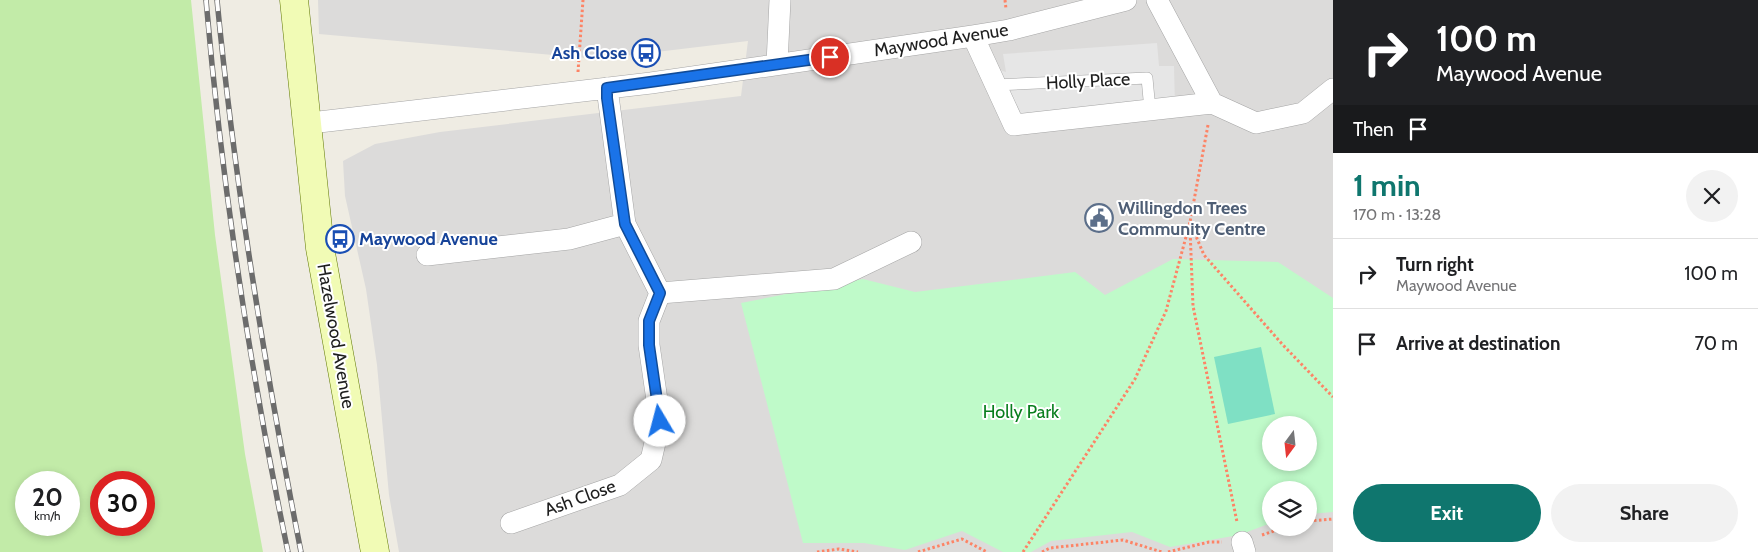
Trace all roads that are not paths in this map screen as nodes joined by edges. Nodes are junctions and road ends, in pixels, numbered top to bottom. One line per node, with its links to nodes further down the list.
1 (294, 0): 12 (street, Hazelwood Avenue)
2 (780, 0): 6 (street)
3 (1126, 0): 5 (street, Maywood Avenue)
4 (1157, 0): 10 (street)
5 (973, 36): 6 (street, Maywood Avenue); 7 (street, Holly Place)
6 (777, 64): 8 (street, Maywood Avenue)
7 (996, 85): 11 (street, Holly Place); 11 (lane, Holly Place)
8 (607, 88): 12 (street, Maywood Avenue); 13 (street)
9 (1333, 89): 10 (street)
10 (1212, 103): 11 (street, Holly Place)
11 (1150, 110)
12 (306, 125): 18 (street, Hazelwood Avenue)
13 (625, 224): 15 (street); 16 (street)
14 (911, 242): 16 (street)
15 (427, 254)
16 (660, 293): 17 (street, Ash Close)
17 (511, 523)
18 (375, 552)

